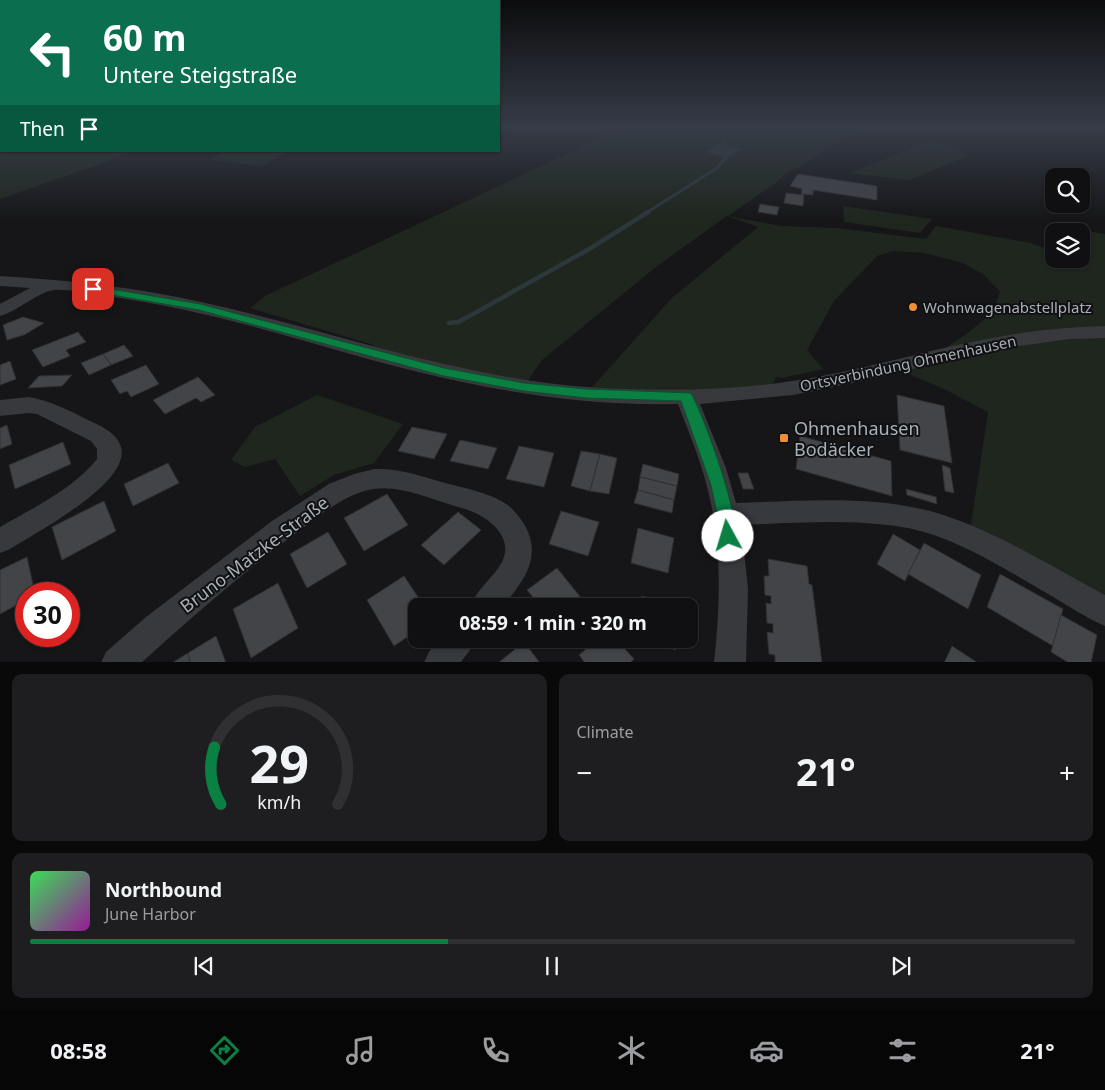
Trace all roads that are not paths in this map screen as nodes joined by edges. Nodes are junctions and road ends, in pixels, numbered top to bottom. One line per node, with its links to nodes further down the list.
1 (0, 281): 2 (street)
2 (50, 284): 3 (street); 6 (street)
3 (0, 311)
4 (1105, 332): 5 (street, Ortsverbindung Ohmenhausen)
5 (770, 391): 6 (street)
6 (686, 396): 8 (street)
7 (0, 408): 9 (street)
8 (726, 514): 11 (street); 15 (street)
9 (0, 541)
10 (491, 598): 13 (street, Bruno-Matzke-Straße)
11 (1105, 610)
12 (452, 648): 14 (street)
13 (117, 662)
14 (440, 662)
15 (730, 662)

